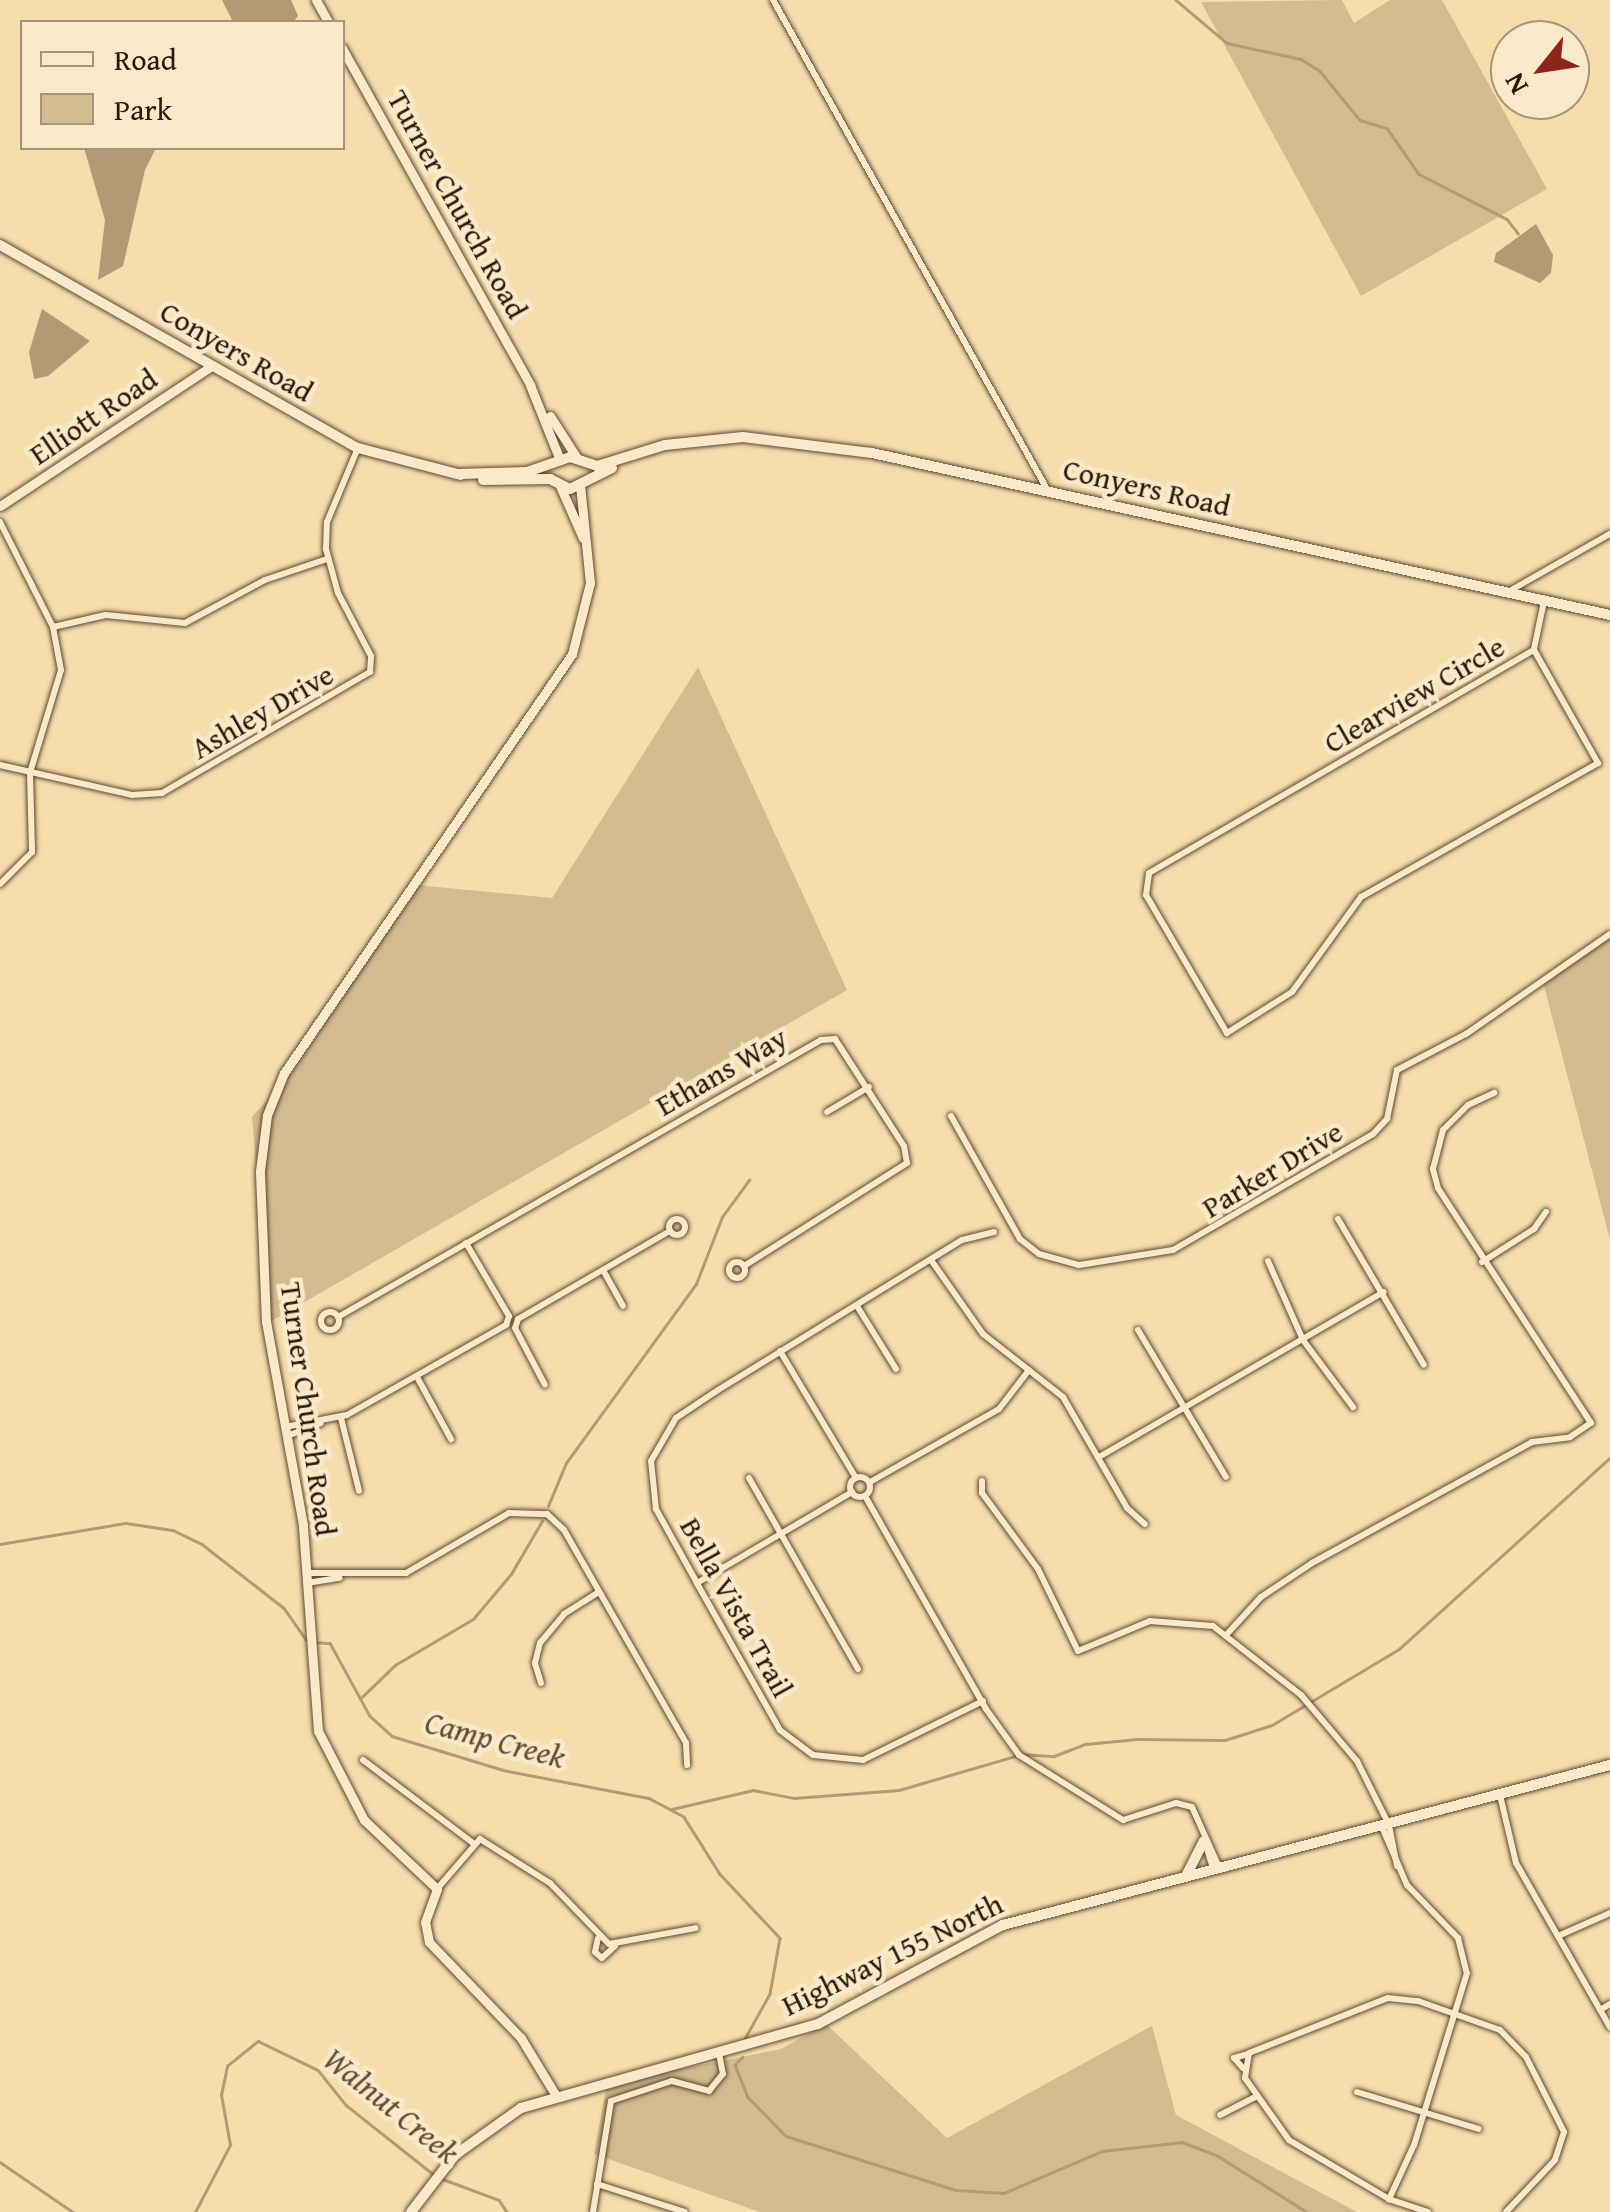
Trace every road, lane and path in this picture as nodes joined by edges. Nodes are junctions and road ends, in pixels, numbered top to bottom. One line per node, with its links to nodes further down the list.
1 (774, 0): 13 (street)
2 (345, 53): 5 (street, Turner Church Road)
3 (0, 244): 4 (main road, Conyers Road)
4 (213, 365): 7 (main road, Conyers Road); 14 (street, Elliott Road)
5 (530, 385): 8 (street, Turner Church Road); 9 (street, Turner Church Road)
6 (669, 446): 8 (main road, Conyers Road); 12 (main road, Conyers Road); 13 (main road, Conyers Road)
7 (358, 448): 10 (main road, Conyers Road); 18 (street)
8 (580, 461): 9 (main road, Conyers Road); 12 (main road)
9 (558, 462): 10 (main road, Conyers Road); 11 (main road)
10 (459, 474): 11 (main road, Conyers Road)
11 (558, 483): 12 (main road, Conyers Road); 17 (street, Turner Church Road)
12 (581, 483): 17 (street, Turner Church Road)
13 (1047, 489): 19 (main road, Conyers Road)
14 (0, 506)
15 (0, 522): 22 (street)
16 (1610, 534): 19 (street)
17 (589, 552): 58 (street, Turner Church Road)
18 (327, 559): 22 (street); 25 (street, Ashley Drive)
19 (1505, 594): 20 (main road, Conyers Road)
20 (1544, 601): 21 (main road, Conyers Road); 23 (street)
21 (1610, 615)
22 (53, 627): 25 (street)
23 (1534, 650): 23 (street, Clearview Circle)
24 (0, 765): 25 (street, Ashley Drive)
25 (30, 773): 26 (street)
26 (0, 884)
27 (1610, 934): 31 (street, Parker Drive)
28 (869, 1087): 30 (street); 36 (street, Ethans Way); 40 (street, Ethans Way)
29 (1494, 1094): 39 (street)
30 (828, 1112)
31 (951, 1116)
32 (1546, 1212): 39 (street)
33 (1338, 1219): 42 (street)
34 (670, 1232): 41 (street)
35 (994, 1232): 37 (street, Bella Vista Trail)
36 (466, 1243): 45 (street, Ethans Way); 46 (street)
37 (931, 1260): 44 (street, Bella Vista Trail); 52 (street)
38 (1268, 1260): 48 (street)
39 (1482, 1262): 74 (street)
40 (744, 1266)
41 (603, 1270): 43 (street); 46 (street)
42 (1384, 1292): 48 (street); 50 (street)
43 (623, 1306)
44 (856, 1306): 49 (street, Bella Vista Trail); 51 (street)
45 (338, 1317)
46 (512, 1322): 53 (street); 54 (street)
47 (1138, 1330): 56 (street)
48 (1303, 1340): 55 (street); 56 (street)
49 (780, 1351): 63 (street); 72 (street, Bella Vista Trail)
50 (1424, 1366)
51 (896, 1369)
52 (1030, 1370): 60 (street); 65 (street)
53 (416, 1377): 57 (street); 59 (street)
54 (546, 1385)
55 (1353, 1407)
56 (1181, 1410): 60 (street); 61 (street)
57 (341, 1418): 58 (street); 66 (street)
58 (286, 1431): 71 (street, Turner Church Road)
59 (451, 1439)
60 (1099, 1457): 69 (street)
61 (1226, 1477)
62 (749, 1478): 70 (street)
63 (856, 1478): 65 (street); 67 (street)
64 (982, 1481): 74 (street)
65 (870, 1482): 68 (street)
66 (359, 1492)
67 (852, 1492): 68 (street); 70 (street)
68 (866, 1496): 77 (street)
69 (1145, 1524)
70 (780, 1533): 72 (street); 75 (street)
71 (307, 1578): 73 (street); 88 (street, Turner Church Road)
72 (696, 1583): 77 (street, Bella Vista Trail)
73 (600, 1592): 76 (street); 79 (street)
74 (1228, 1634): 83 (street)
75 (858, 1669)
76 (540, 1683)
77 (983, 1701): 82 (street)
78 (363, 1760): 85 (street)
79 (687, 1765)
80 (1610, 1765): 81 (main road, Highway 155 North)
81 (1500, 1795): 83 (main road, Highway 155 North); 91 (street)
82 (1201, 1824): 84 (street); 86 (street)
83 (1385, 1826): 86 (main road, Highway 155 North); 96 (street)
84 (1204, 1841): 86 (street); 87 (main road)
85 (473, 1843): 88 (street); 92 (street)
86 (1216, 1868): 87 (main road, Highway 155 North)
87 (1184, 1876): 98 (main road, Highway 155 North)
88 (438, 1890): 100 (street)
89 (1610, 1913): 91 (street)
90 (696, 1928): 93 (street)
91 (1558, 1936): 95 (street)
92 (598, 1938): 93 (street); 93 (street)
93 (615, 1946)
94 (1610, 2004): 95 (street)
95 (1600, 2010): 97 (street)
96 (1457, 2013): 101 (street); 102 (street); 111 (street)
97 (1610, 2028)
98 (719, 2054): 100 (main road, Highway 155 North); 105 (street)
99 (1357, 2092): 102 (street)
100 (555, 2094): 107 (main road, Highway 155 North)
101 (1254, 2097): 103 (street); 106 (street)
102 (1424, 2114): 104 (street); 106 (street)
103 (1220, 2115)
104 (1479, 2128)
105 (596, 2184): 108 (street); 109 (street)
106 (1389, 2199): 110 (street)
107 (414, 2206)
108 (594, 2212)
109 (685, 2212)
110 (1428, 2212)
111 (1506, 2212)

